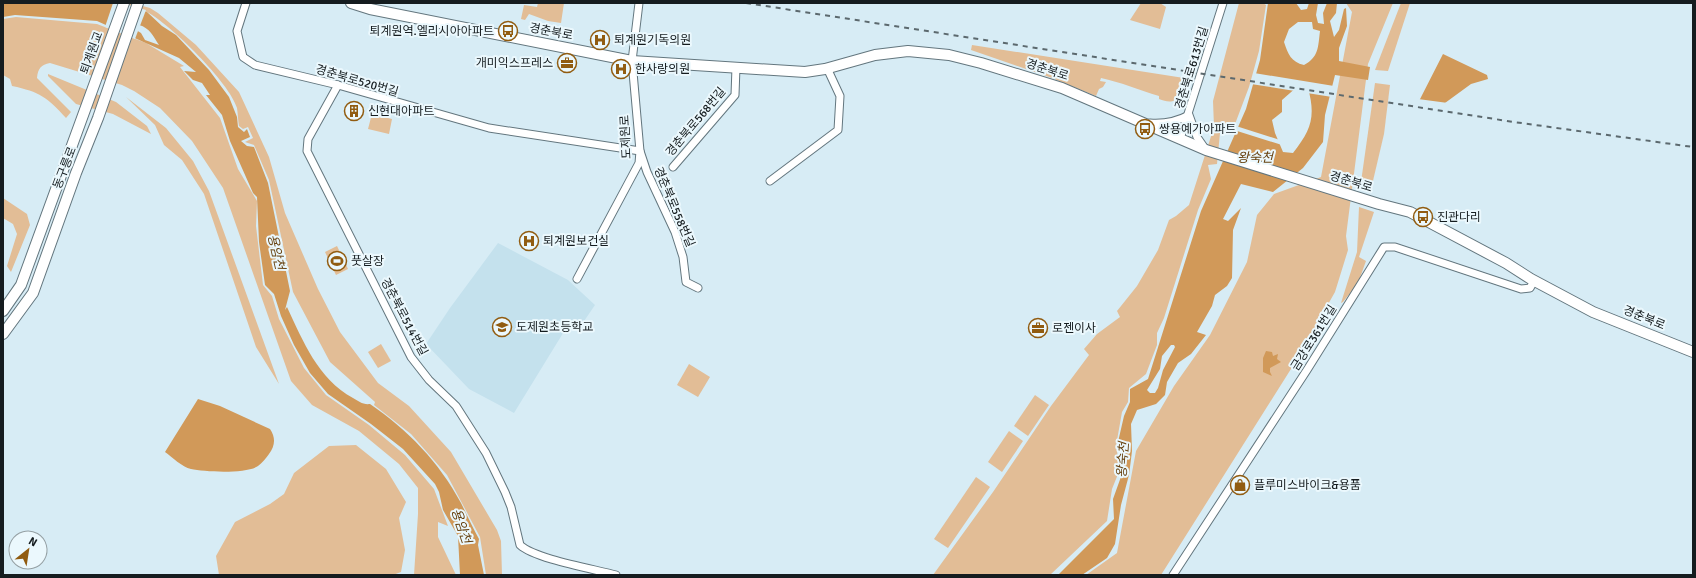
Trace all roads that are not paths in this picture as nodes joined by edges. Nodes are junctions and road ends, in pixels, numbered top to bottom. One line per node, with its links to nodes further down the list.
1 (124, 3): 11 (street, 퇴계원교)
2 (138, 3): 23 (street, 동구릉로)
3 (246, 3): 10 (street, 경춘북로520번길)
4 (351, 3): 7 (street, 경춘북로)
5 (639, 3): 7 (street, 도제원로)
6 (1223, 3): 12 (street, 경춘북로613번길)
7 (632, 61): 8 (street, 경춘북로); 16 (street, 도제원로)
8 (736, 67): 9 (street, 경춘북로); 17 (street, 경춘북로568번길)
9 (827, 68): 13 (street, 경춘북로); 18 (street)
10 (338, 85): 16 (street, 경춘북로520번길); 25 (street, 경춘북로514번길)
11 (85, 112): 22 (street, 동구릉로)
12 (1189, 115): 13 (street); 14 (street, 경춘북로613번길); 15 (street)
13 (1142, 122): 14 (street, 경춘북로)
14 (1180, 139): 15 (street, 경춘북로)
15 (1206, 150): 20 (street, 경춘북로)
16 (640, 151): 19 (street, 도제원로); 21 (street, 경춘북로558번길)
17 (673, 167)
18 (770, 181)
19 (577, 279)
20 (1534, 281): 24 (street, 경춘북로); 26 (street, 금강로361번길)
21 (698, 288)
22 (3, 311)
23 (3, 334)
24 (1693, 351)
25 (616, 575)
26 (1173, 575)

